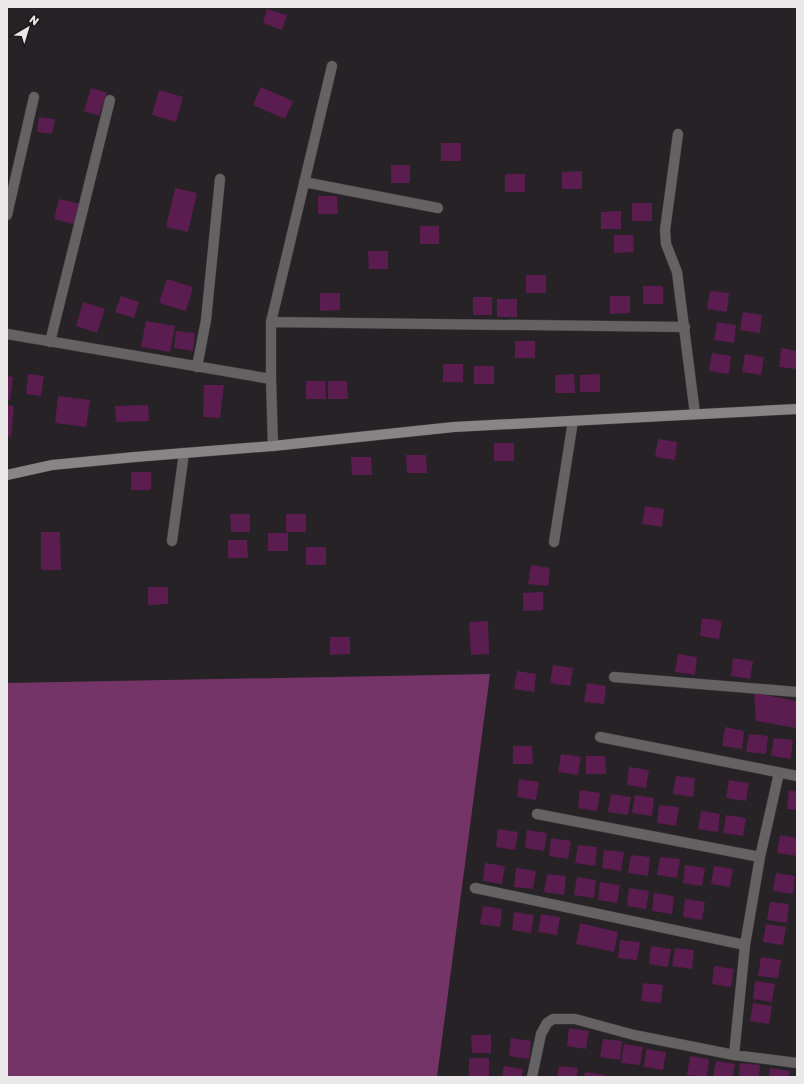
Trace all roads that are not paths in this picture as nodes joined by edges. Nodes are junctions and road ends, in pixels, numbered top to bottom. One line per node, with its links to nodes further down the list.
1 (332, 66): 6 (street)
2 (34, 97): 8 (street)
3 (110, 100): 12 (street)
4 (678, 134): 10 (street)
5 (220, 179): 13 (street)
6 (304, 182): 7 (street); 9 (street)
7 (438, 208)
8 (7, 215)
9 (270, 322): 10 (street); 14 (street)
10 (685, 327): 16 (street)
11 (7, 334): 12 (street)
12 (50, 342): 13 (street)
13 (197, 367): 14 (street)
14 (271, 379): 18 (street)
15 (797, 409): 16 (street)
16 (695, 414): 17 (street)
17 (573, 421): 18 (street); 22 (street)
18 (273, 446): 19 (street)
19 (184, 453): 20 (street); 21 (street)
20 (7, 475)
21 (172, 540)
22 (554, 542)
23 (614, 677): 24 (street)
24 (797, 692)
25 (600, 737): 26 (street)
26 (779, 773): 27 (street); 29 (street)
27 (797, 776)
28 (537, 814): 29 (street)
29 (760, 857): 31 (street)
30 (475, 888): 31 (street)
31 (746, 945): 32 (street)
32 (734, 1055): 33 (street); 34 (street)
33 (797, 1063)
34 (532, 1077)

